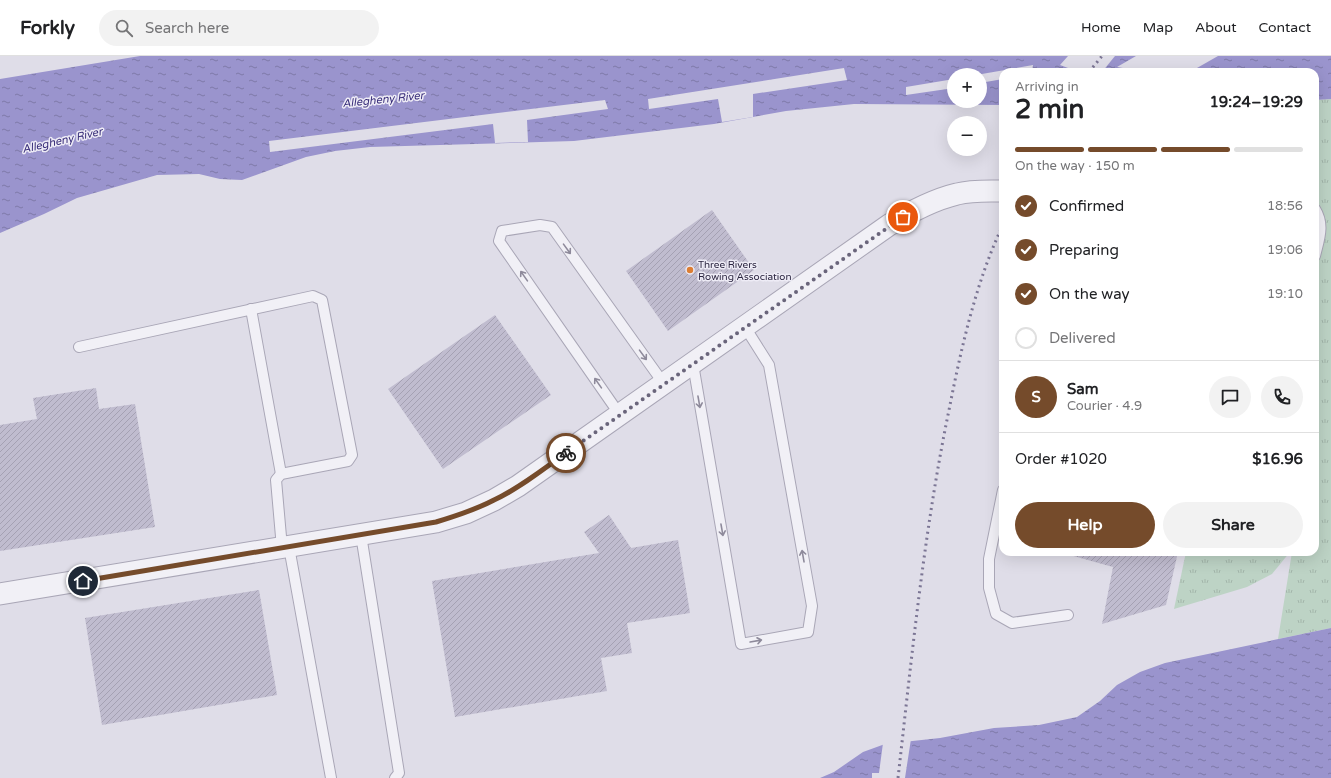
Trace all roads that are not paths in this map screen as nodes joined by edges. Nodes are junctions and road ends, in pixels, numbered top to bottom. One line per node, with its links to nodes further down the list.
1 (999, 191): 5 (street)
2 (1319, 216): 3 (lane)
3 (1319, 237)
4 (251, 309): 6 (lane); 10 (lane); 10 (lane)
5 (745, 327): 7 (street); 7 (lane, one-way to 5)
6 (79, 347)
7 (693, 364): 8 (street)
8 (664, 384): 9 (street); 9 (lane, one-way to 8)
9 (620, 415): 12 (street)
10 (281, 474): 13 (lane)
11 (999, 514): 15 (lane)
12 (361, 535): 13 (street); 17 (lane)
13 (286, 547): 14 (street); 16 (lane)
14 (0, 594)
15 (1068, 615)
16 (330, 778)
17 (395, 778)

